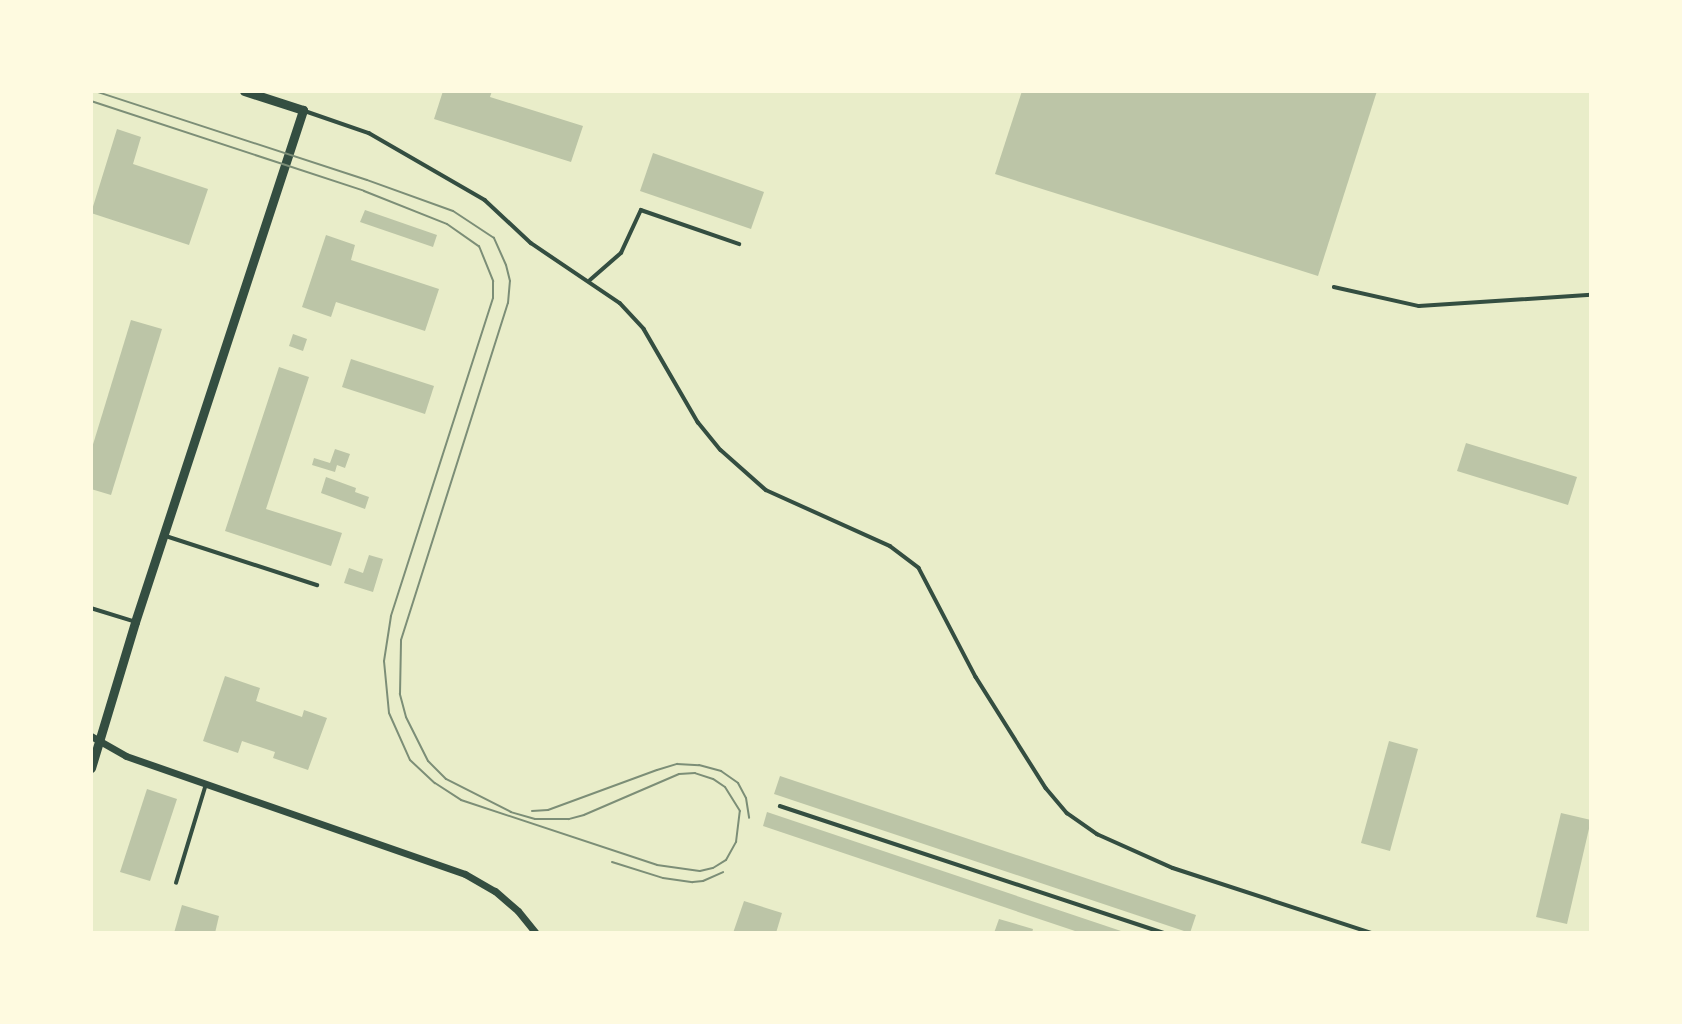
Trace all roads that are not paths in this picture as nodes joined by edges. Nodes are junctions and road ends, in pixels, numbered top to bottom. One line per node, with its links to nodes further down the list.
1 (244, 91): 2 (street)
2 (303, 110): 4 (lane); 7 (street)
3 (739, 244): 4 (lane)
4 (590, 280): 18 (lane)
5 (1334, 287): 6 (lane)
6 (1591, 295)
7 (164, 536): 8 (lane); 10 (street)
8 (317, 585)
9 (91, 608): 10 (lane)
10 (135, 622): 11 (street)
11 (96, 738): 12 (street); 13 (street)
12 (91, 768)
13 (206, 782): 15 (lane); 16 (street)
14 (780, 806): 17 (lane)
15 (176, 883)
16 (536, 933)
17 (1163, 933)
18 (1372, 933)

